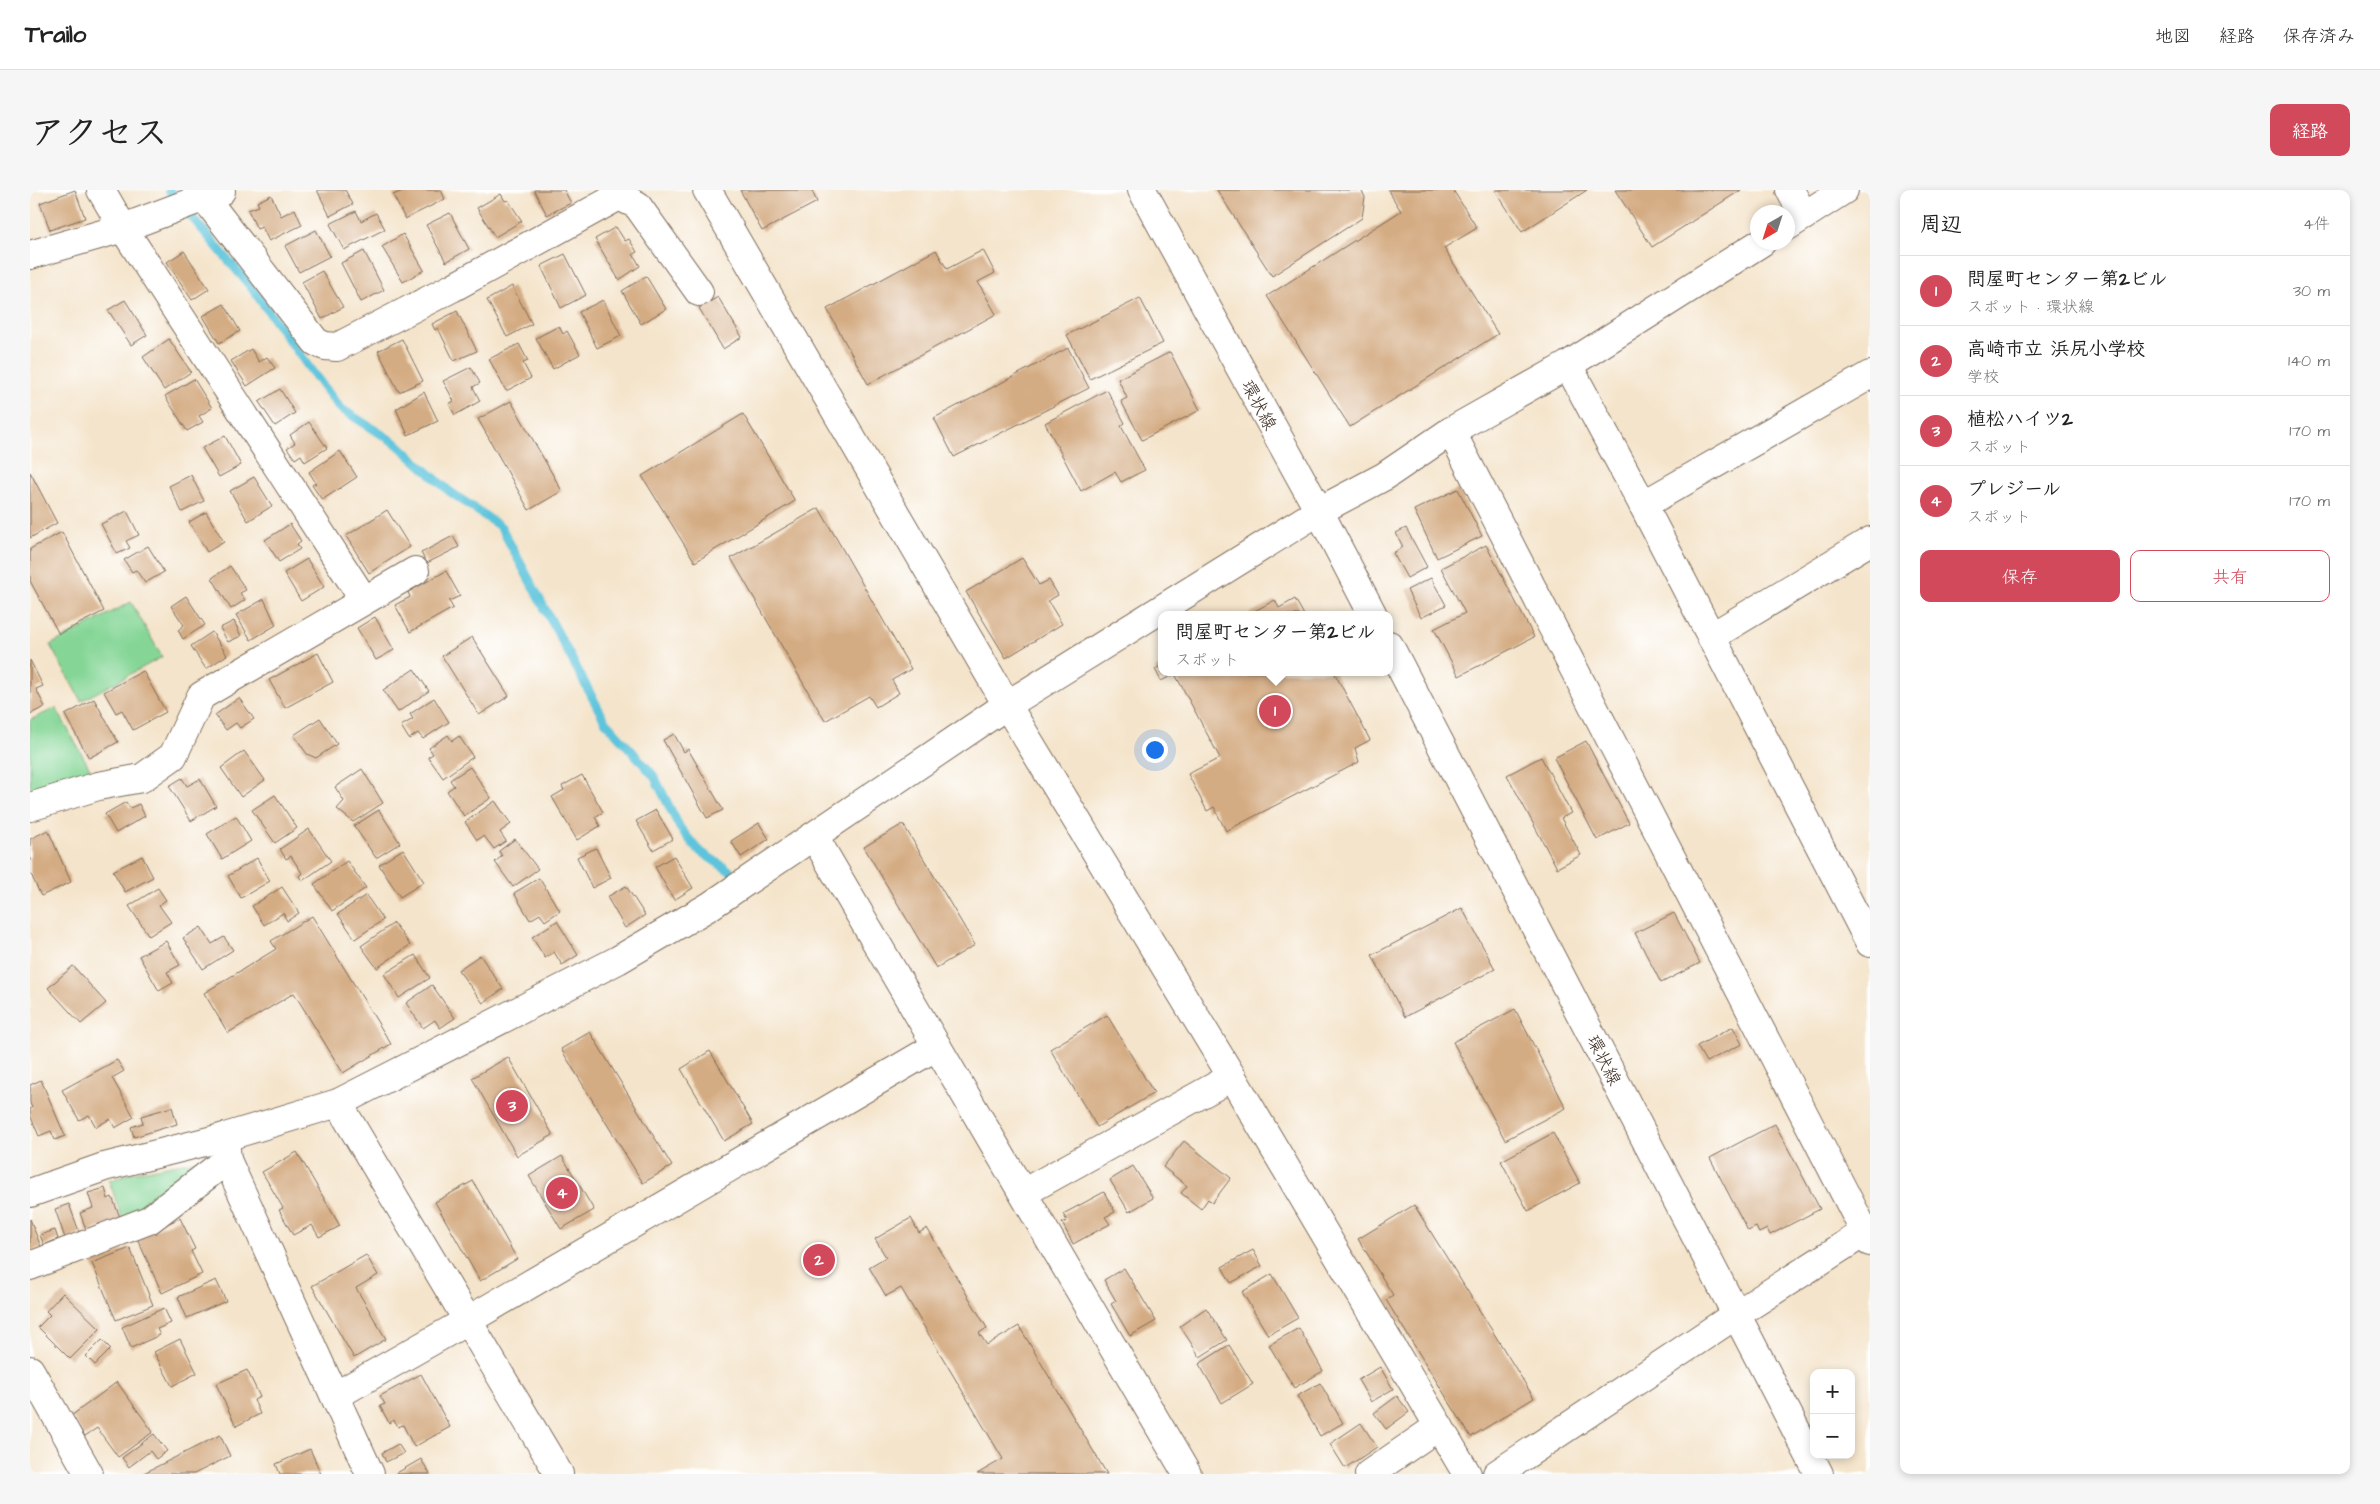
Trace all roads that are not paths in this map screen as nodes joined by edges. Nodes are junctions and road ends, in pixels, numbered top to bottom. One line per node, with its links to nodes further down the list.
1 (101, 190): 9 (street)
2 (707, 190): 26 (street)
3 (1790, 190): 8 (street)
4 (1844, 190): 8 (street)
5 (1143, 191): 17 (street, 環状線)
6 (618, 193): 7 (street); 12 (street)
7 (213, 194): 9 (street)
8 (1796, 221)
9 (122, 228): 11 (street); 20 (street)
10 (1750, 250): 13 (street)
11 (30, 255)
12 (699, 292)
13 (1568, 366): 15 (street); 16 (street)
14 (1870, 375): 16 (street)
15 (1451, 431): 17 (street); 36 (street)
16 (1643, 505): 24 (street)
17 (1319, 512): 21 (street); 22 (street, 環状線)
18 (1870, 541): 24 (street)
19 (415, 571): 20 (street)
20 (364, 600): 27 (street)
21 (1159, 611)
22 (1371, 611)
23 (1158, 612): 26 (street)
24 (1711, 638): 29 (street)
25 (1393, 653): 38 (street, 環状線)
26 (1008, 705): 28 (street); 31 (street)
27 (31, 805)
28 (814, 836): 30 (street); 32 (street)
29 (1870, 944)
30 (937, 1046): 35 (street); 39 (street)
31 (1232, 1077): 35 (street); 42 (street)
32 (338, 1103): 33 (street); 39 (street)
33 (226, 1149): 34 (street); 37 (street); 41 (street)
34 (30, 1193)
35 (1023, 1193): 46 (street)
36 (1868, 1234): 38 (street)
37 (30, 1266)
38 (1736, 1314): 49 (street); 50 (street, 環状線)
39 (467, 1321): 41 (street); 45 (street)
40 (30, 1370): 43 (street)
41 (335, 1396): 44 (street)
42 (1439, 1426): 47 (street); 48 (street)
43 (89, 1474)
44 (370, 1474)
45 (559, 1474)
46 (1187, 1474)
47 (1370, 1474)
48 (1466, 1474)
49 (1497, 1474)
50 (1819, 1474)

